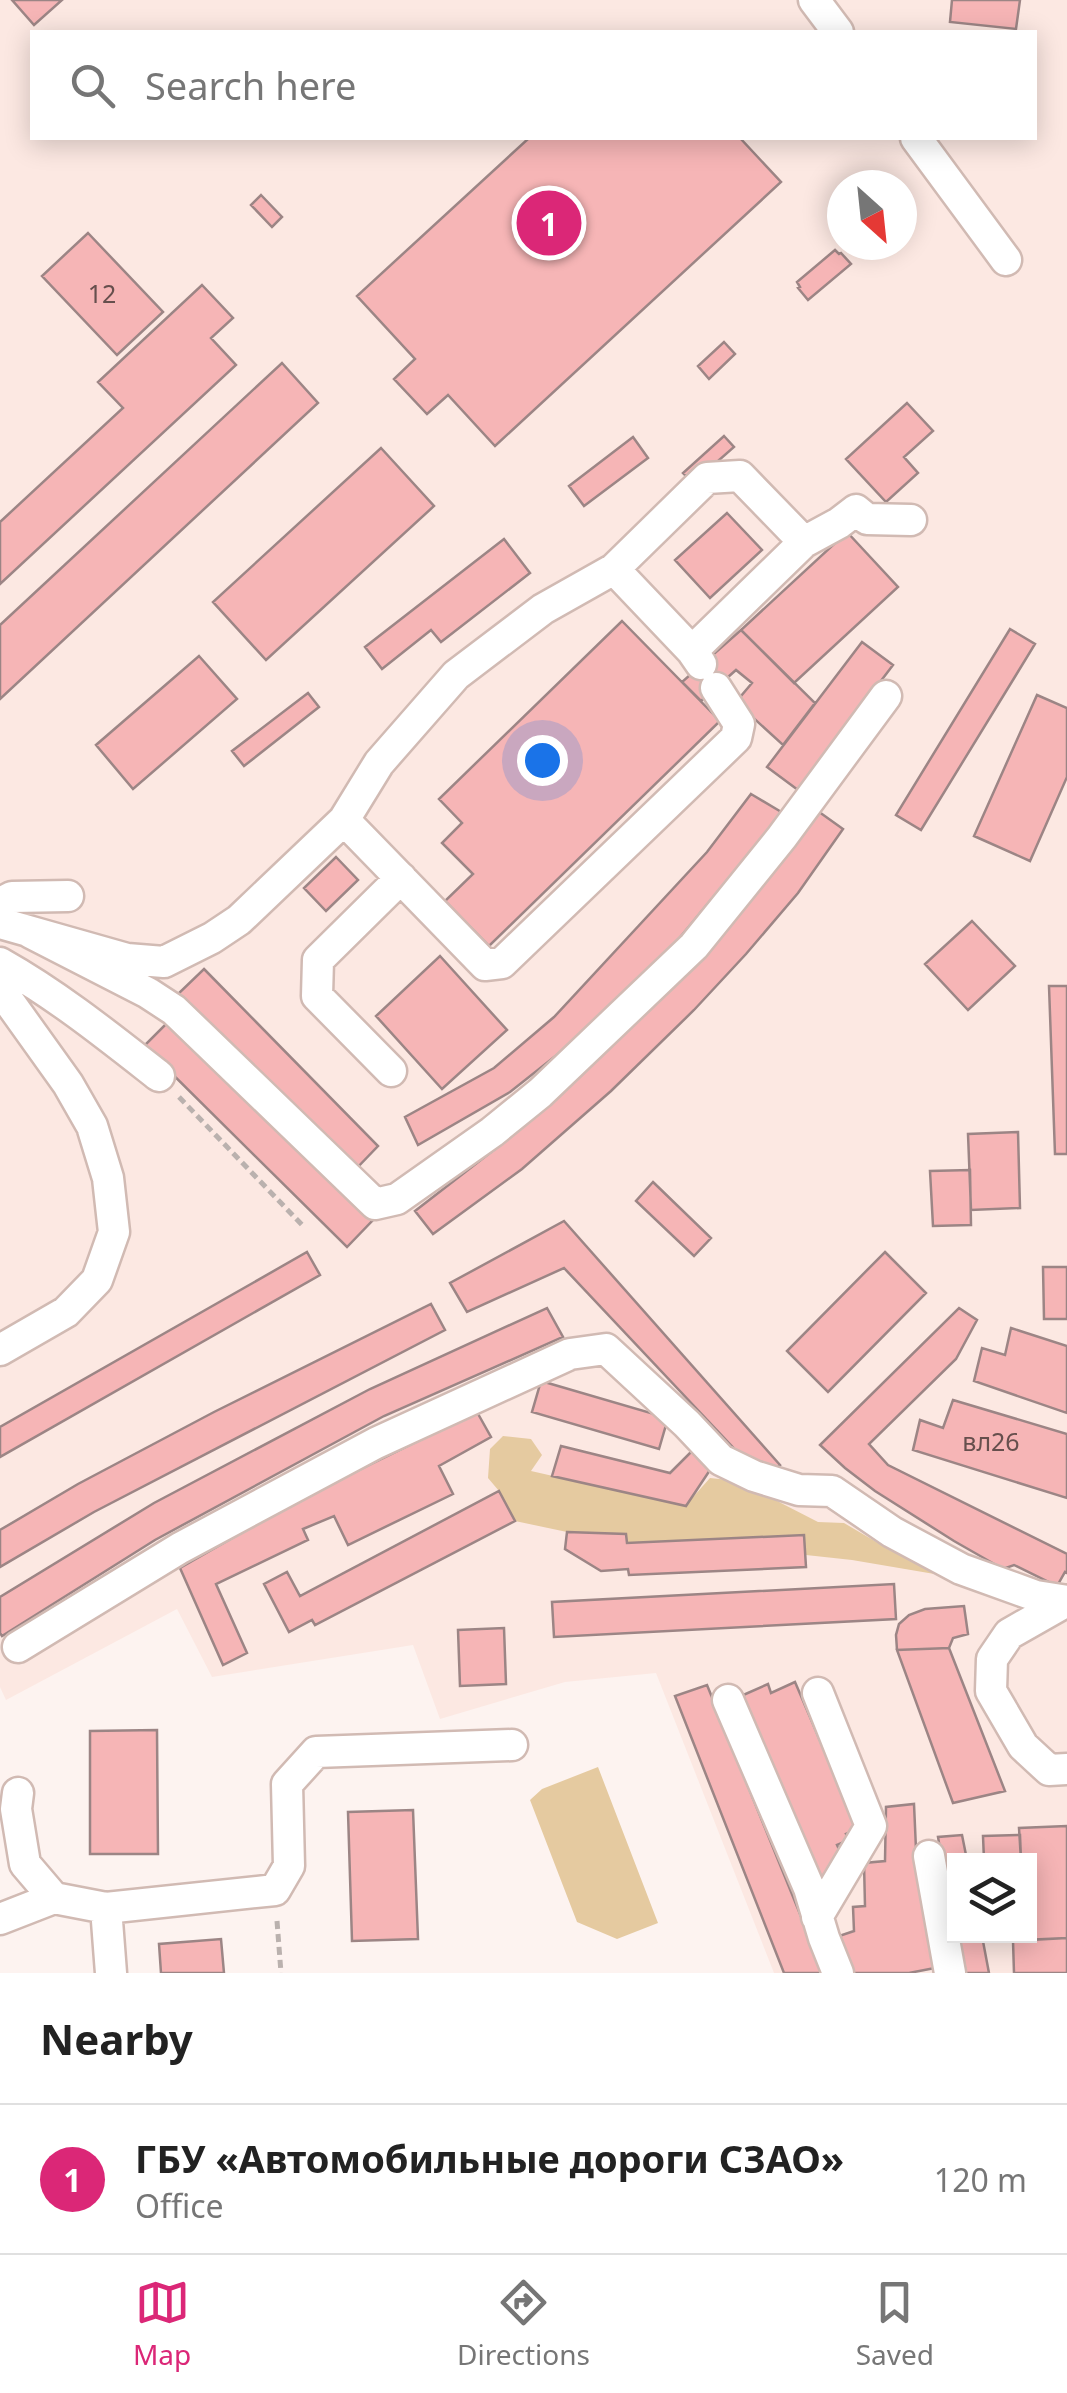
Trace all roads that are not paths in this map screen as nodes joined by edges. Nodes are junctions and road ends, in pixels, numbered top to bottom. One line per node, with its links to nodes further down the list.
1 (814, 0): 2 (lane)
2 (836, 30)
3 (917, 140): 4 (lane)
4 (1006, 260)
5 (911, 520): 6 (lane)
6 (804, 542): 7 (lane); 8 (lane)
7 (614, 570): 8 (lane); 10 (lane)
8 (703, 668): 11 (lane)
9 (886, 696): 15 (lane)
10 (344, 820): 11 (lane); 15 (lane)
11 (401, 878): 18 (lane)
12 (68, 896): 13 (lane)
13 (0, 903)
14 (0, 923): 15 (lane)
15 (31, 933)
16 (0, 963): 19 (lane)
17 (0, 989): 20 (lane)
18 (391, 1072)
19 (159, 1076)
20 (0, 1350)
21 (1067, 1601): 22 (lane); 26 (lane)
22 (18, 1647)
23 (818, 1692): 31 (lane)
24 (728, 1700): 31 (lane)
25 (512, 1745): 30 (lane)
26 (1067, 1769)
27 (18, 1792): 29 (lane)
28 (928, 1856): 35 (lane)
29 (54, 1898): 30 (lane); 32 (lane)
30 (106, 1908): 33 (lane)
31 (818, 1917): 34 (lane)
32 (0, 1919)
33 (112, 1973)
34 (838, 1973)
35 (950, 1973)

